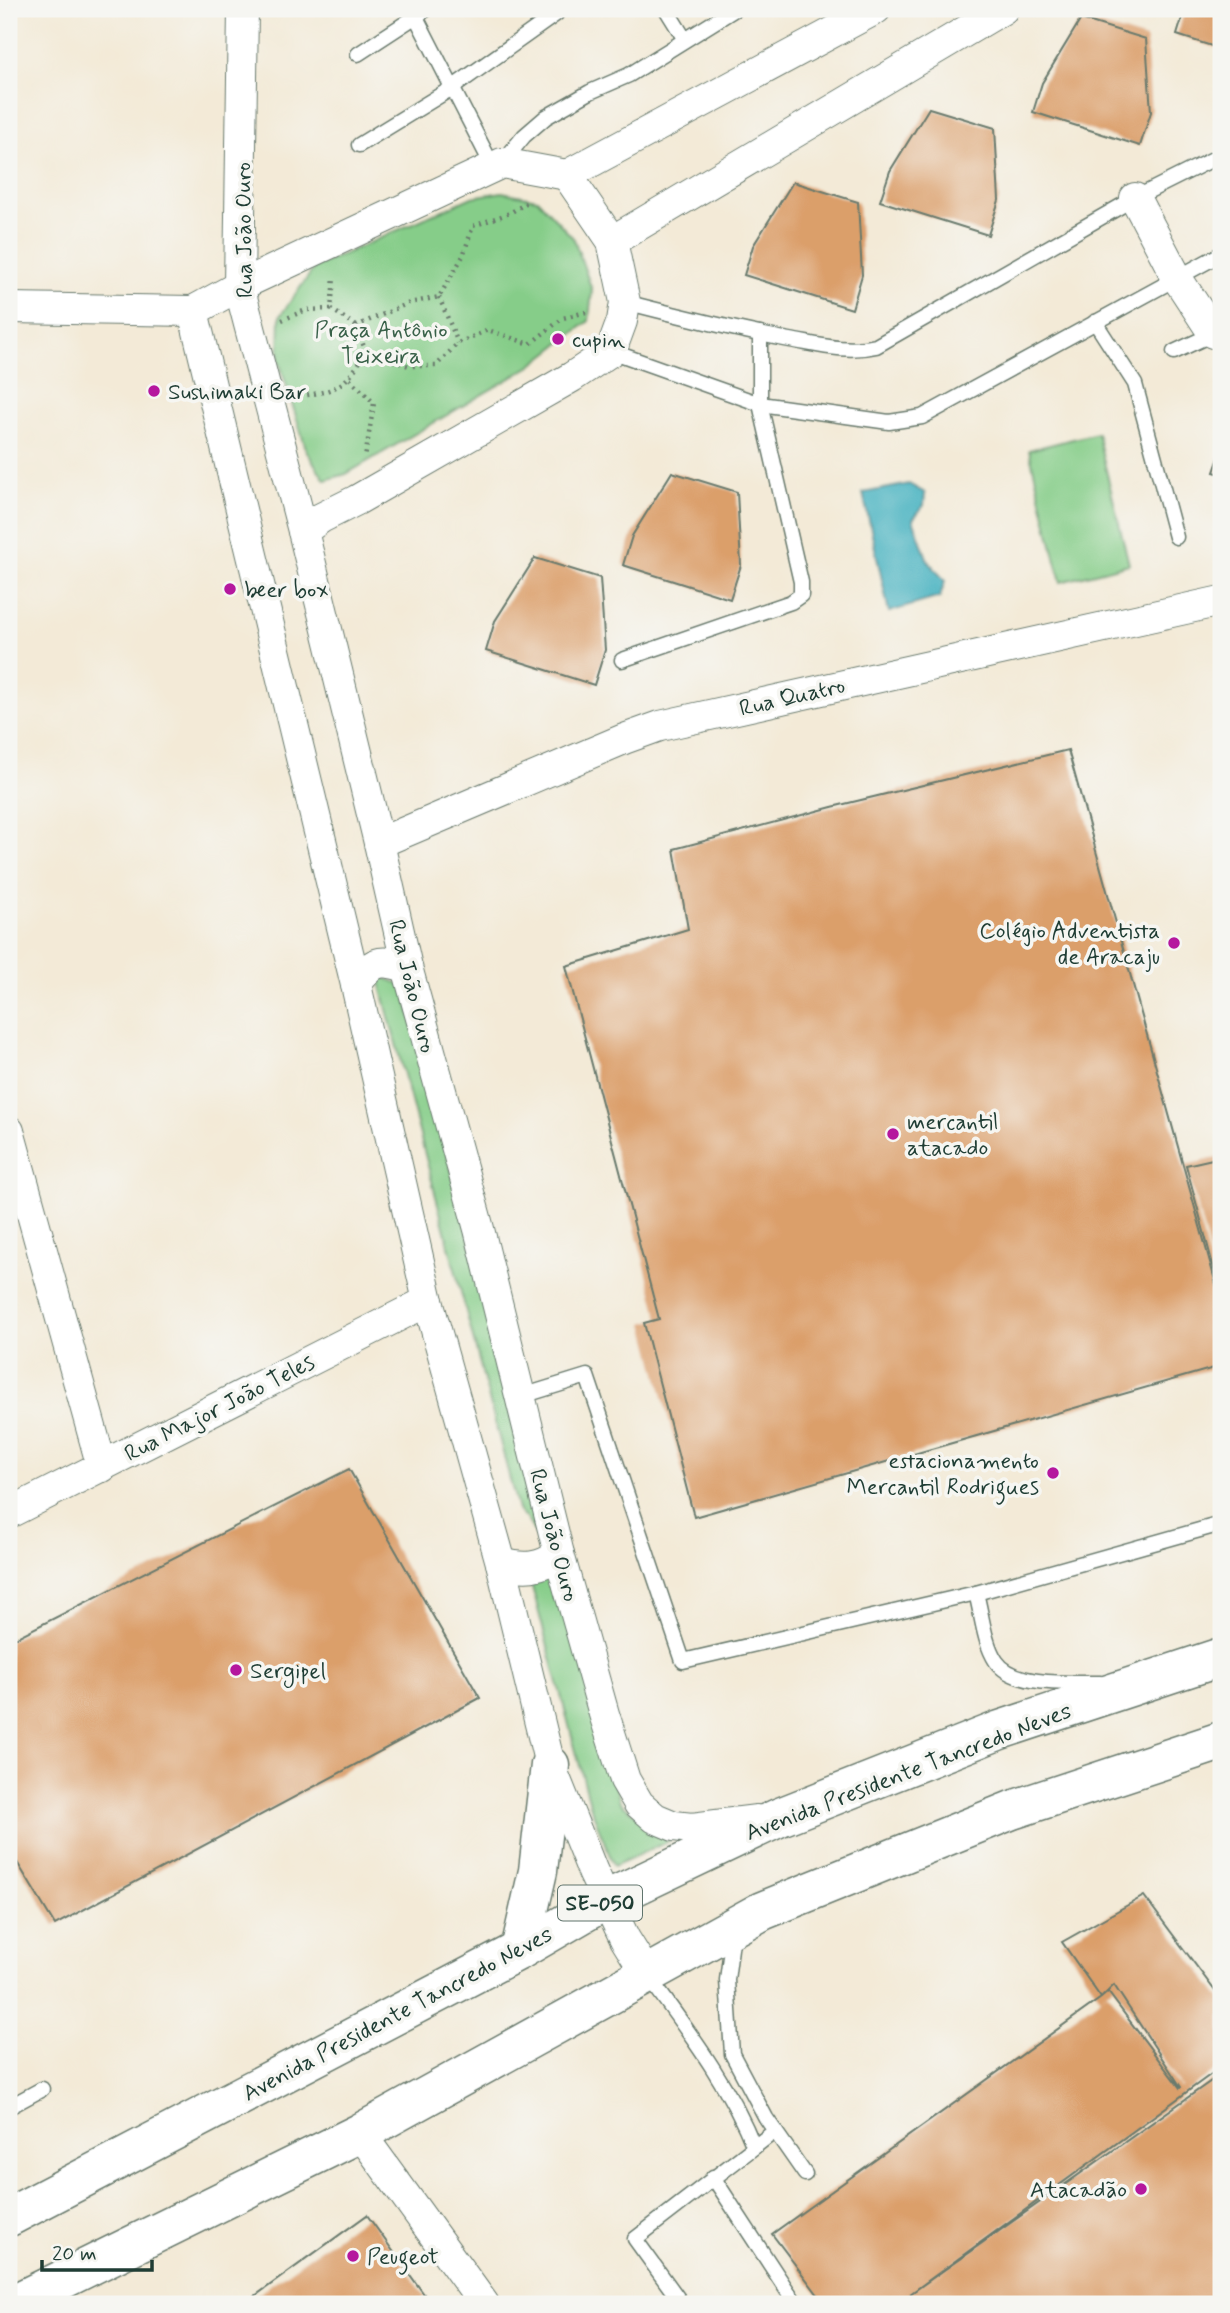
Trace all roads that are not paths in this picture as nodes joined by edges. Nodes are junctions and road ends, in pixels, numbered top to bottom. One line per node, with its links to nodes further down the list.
1 (243, 9): 19 (street, Rua João Ouro)
2 (666, 9): 8 (lane)
3 (735, 9): 8 (lane)
4 (876, 9): 14 (street)
5 (1003, 9): 16 (street)
6 (422, 13): 9 (lane); 10 (lane)
7 (556, 14): 10 (lane)
8 (684, 38): 13 (lane)
9 (358, 54)
10 (452, 88): 11 (lane); 13 (lane)
11 (359, 145)
12 (1221, 155): 15 (lane)
13 (497, 165): 14 (street); 19 (street)
14 (567, 175): 16 (street)
15 (1135, 198): 18 (street); 25 (lane)
16 (612, 241): 20 (street)
17 (1221, 254): 18 (lane)
18 (1177, 278): 23 (lane); 24 (street)
19 (239, 286): 22 (street); 29 (street, Rua João Ouro)
20 (625, 302): 25 (lane); 26 (street)
21 (9, 308): 22 (street)
22 (193, 311): 35 (street)
23 (1095, 323): 28 (lane); 30 (lane)
24 (1217, 331): 27 (lane)
25 (760, 334): 28 (lane)
26 (611, 351): 28 (lane); 29 (street)
27 (1174, 352)
28 (760, 404): 32 (lane)
29 (303, 531): 33 (street, Rua João Ouro)
30 (1176, 537)
31 (1221, 601): 33 (street, Rua Quatro)
32 (622, 660)
33 (379, 843): 34 (street, Rua João Ouro)
34 (407, 967): 35 (street); 38 (street, Rua João Ouro)
35 (356, 985): 37 (street)
36 (9, 1131): 39 (street)
37 (428, 1301): 39 (street, Rua Major João Teles); 43 (street)
38 (519, 1397): 42 (street, Rua João Ouro); 44 (lane)
39 (102, 1466): 40 (street, Rua Major João Teles)
40 (9, 1513)
41 (1221, 1524): 44 (lane)
42 (559, 1554): 43 (street); 49 (street, Rua João Ouro)
43 (501, 1563): 48 (street)
44 (976, 1593): 46 (lane)
45 (1221, 1657): 46 (main road, Avenida Presidente Tancredo Neves / SE-050)
46 (1143, 1683): 49 (main road, Avenida Presidente Tancredo Neves / SE-050)
47 (1221, 1741): 51 (main road)
48 (550, 1765): 50 (street); 52 (main road)
49 (780, 1817): 50 (main road, Avenida Presidente Tancredo Neves / SE-050)
50 (606, 1900): 52 (main road, Avenida Presidente Tancredo Neves / SE-050); 53 (street)
51 (734, 1928): 53 (main road); 56 (lane)
52 (520, 1950): 61 (main road, Avenida Presidente Tancredo Neves / SE-050)
53 (648, 1976): 57 (main road); 58 (lane)
54 (42, 2089): 55 (lane)
55 (9, 2107)
56 (775, 2131): 58 (lane); 59 (lane)
57 (360, 2133): 62 (main road); 63 (street)
58 (754, 2147): 60 (lane)
59 (804, 2174)
60 (713, 2177): 64 (lane); 65 (lane)
61 (9, 2217)
62 (22, 2302)
63 (484, 2304)
64 (682, 2304)
65 (796, 2304)

